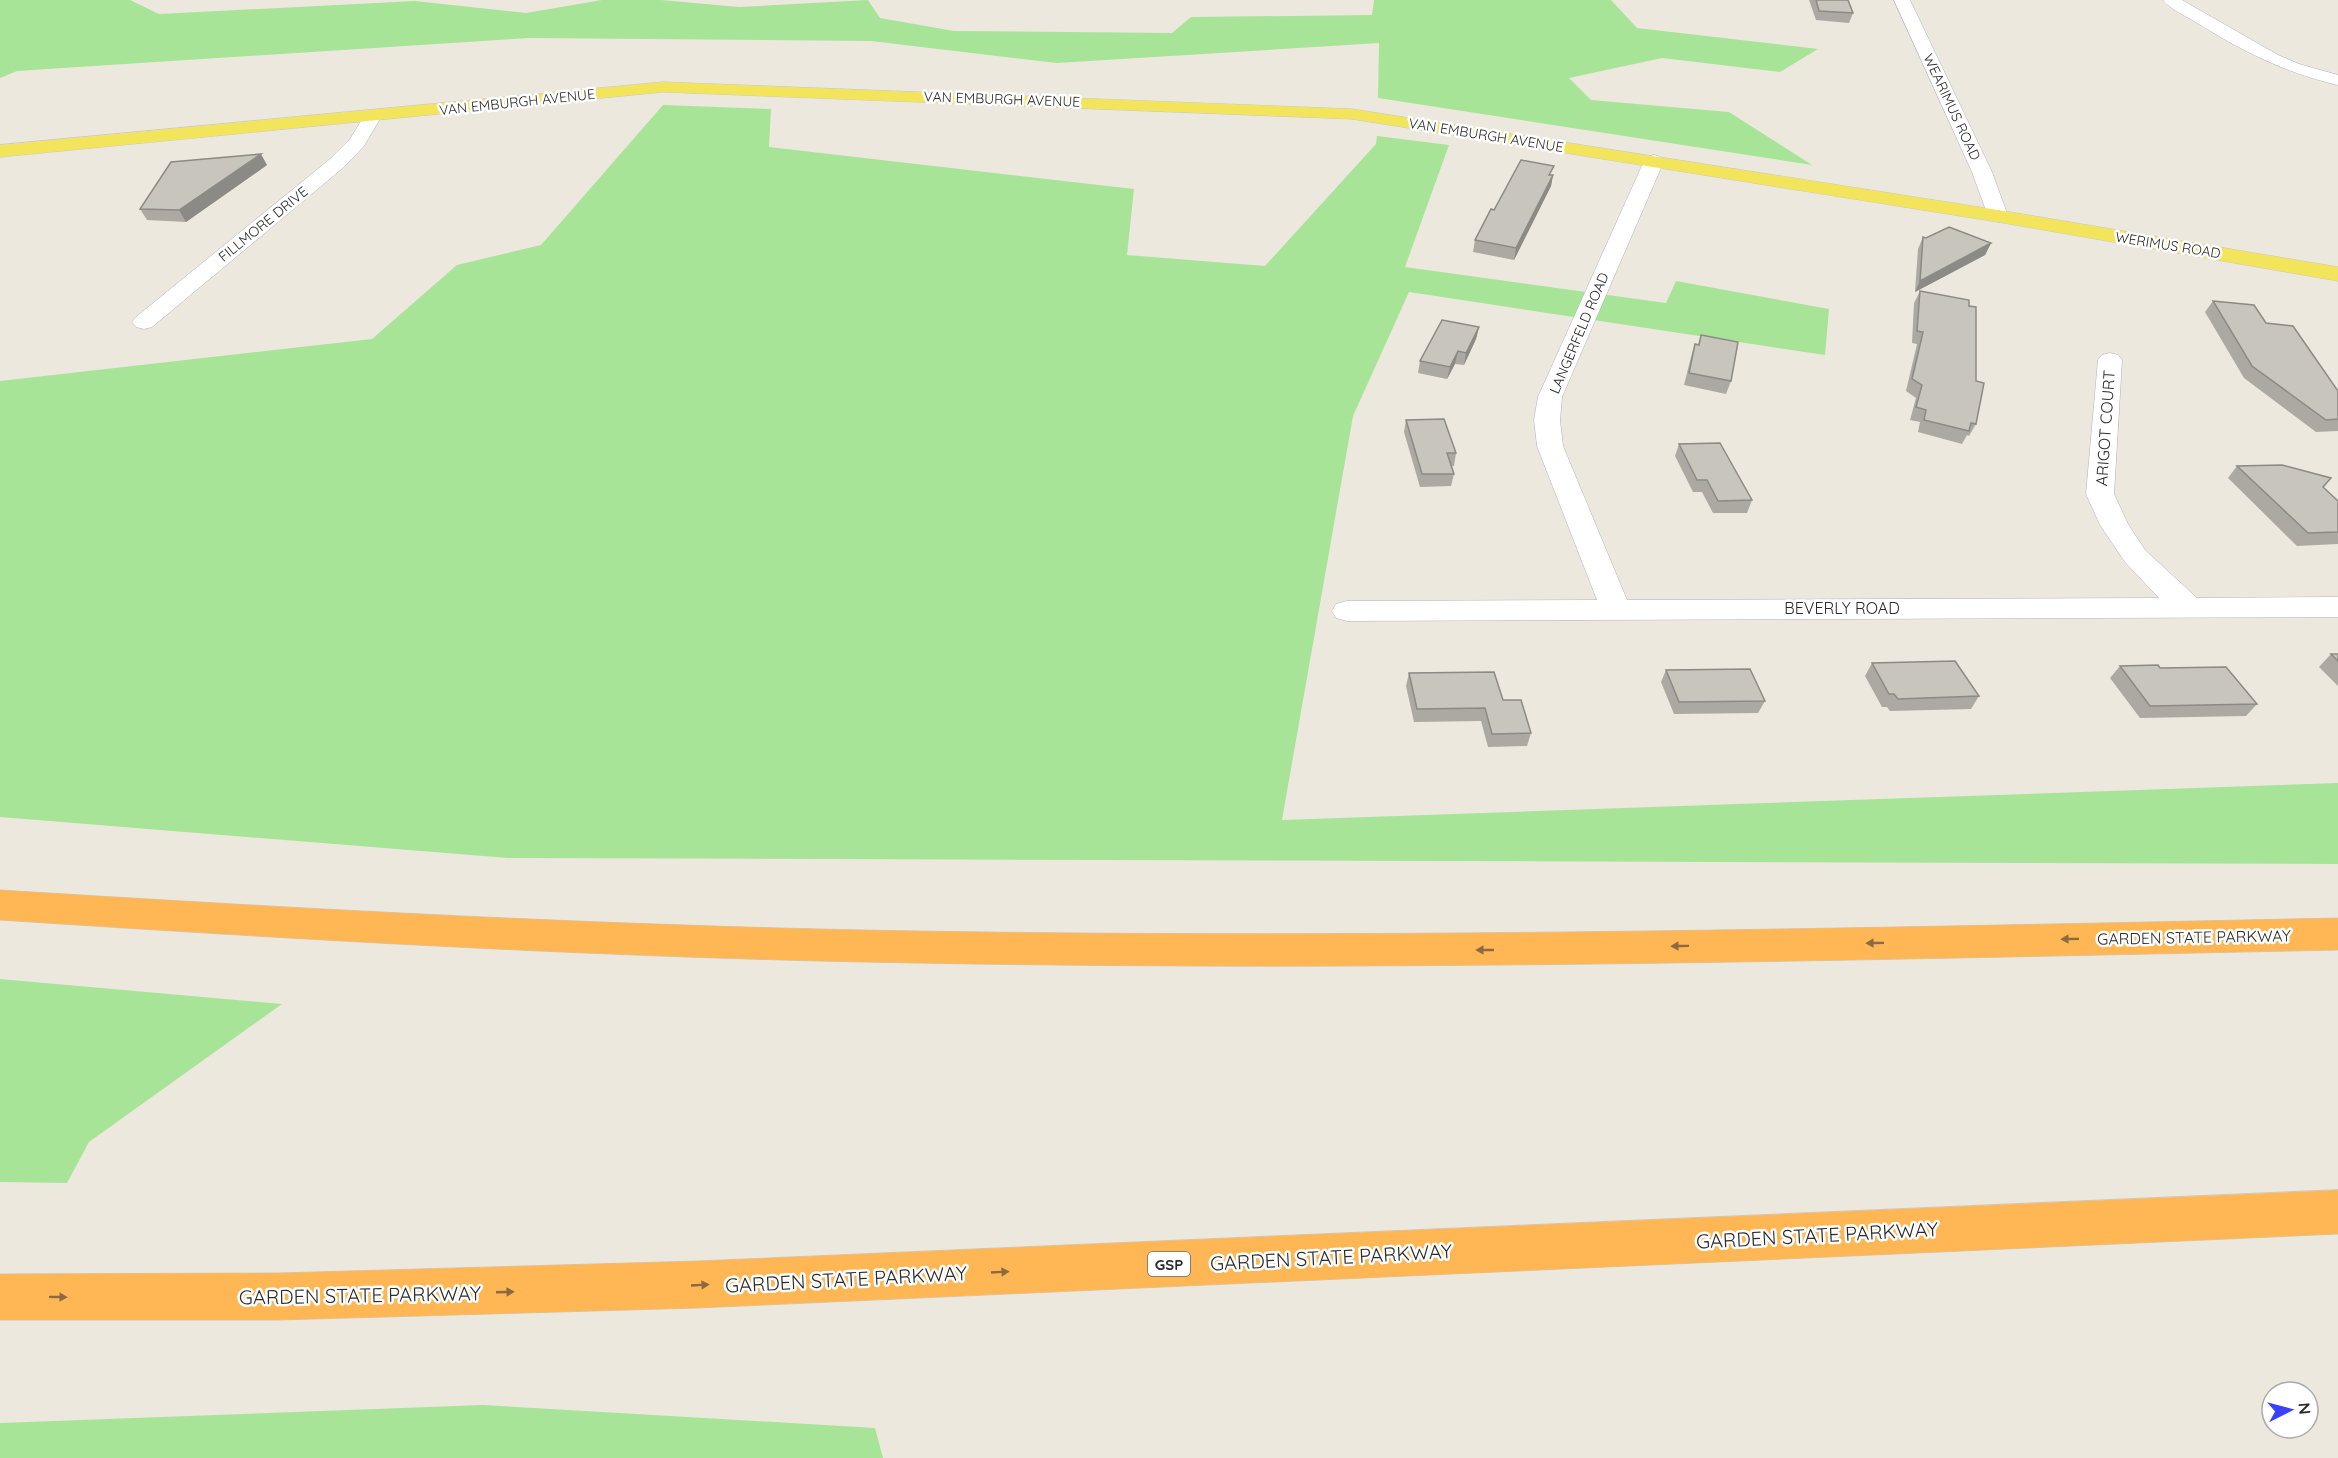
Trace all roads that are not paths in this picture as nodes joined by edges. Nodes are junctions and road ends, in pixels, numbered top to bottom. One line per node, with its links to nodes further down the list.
1 (1902, 0): 7 (street, WEARIMUS ROAD)
2 (2171, 0): 3 (street)
3 (2338, 80)
4 (372, 117): 5 (main road, VAN EMBURGH AVENUE); 6 (main road, VAN EMBURGH AVENUE); 9 (street, FILLMORE DRIVE)
5 (0, 151)
6 (1654, 161): 7 (main road, VAN EMBURGH AVENUE); 13 (street, LANGERFELD ROAD)
7 (1998, 216): 8 (main road, WERIMUS ROAD)
8 (2338, 274)
9 (144, 322)
10 (2110, 360): 11 (street, ARIGOT COURT)
11 (2189, 607): 12 (street, BEVERLY ROAD); 13 (street, BEVERLY ROAD)
12 (2338, 607)
13 (1616, 609): 14 (street, BEVERLY ROAD)
14 (1347, 611)
15 (0, 905): 16 (highway, GARDEN STATE PARKWAY, one-way to 15)
16 (2338, 934)
17 (2338, 1212): 18 (highway, GARDEN STATE PARKWAY / GSP, one-way to 17)
18 (0, 1297)

